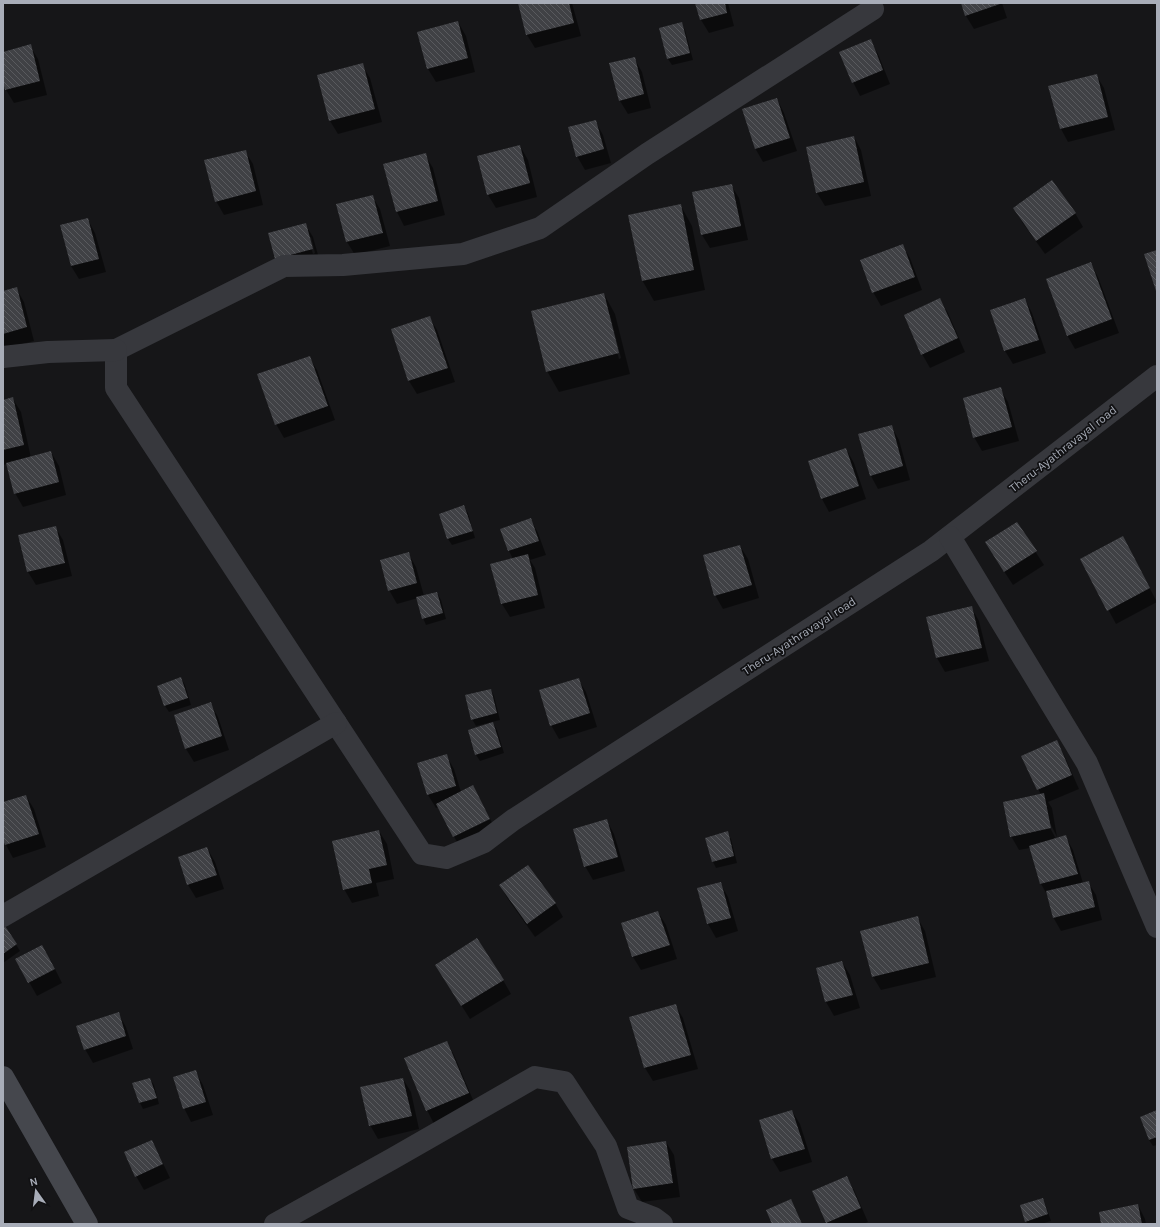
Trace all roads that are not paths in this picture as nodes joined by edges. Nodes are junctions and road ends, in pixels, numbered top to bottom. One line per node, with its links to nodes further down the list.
1 (873, 9): 2 (street)
2 (116, 350): 3 (street); 6 (street)
3 (3, 357)
4 (1157, 376): 5 (street, Theru-Ayathravayal road)
5 (950, 537): 6 (street, Theru-Ayathravayal road); 8 (street)
6 (336, 723): 7 (street)
7 (3, 916)
8 (1157, 927)
9 (3, 1077): 10 (main road)
10 (87, 1224)
11 (275, 1224): 12 (street)
12 (662, 1224)

